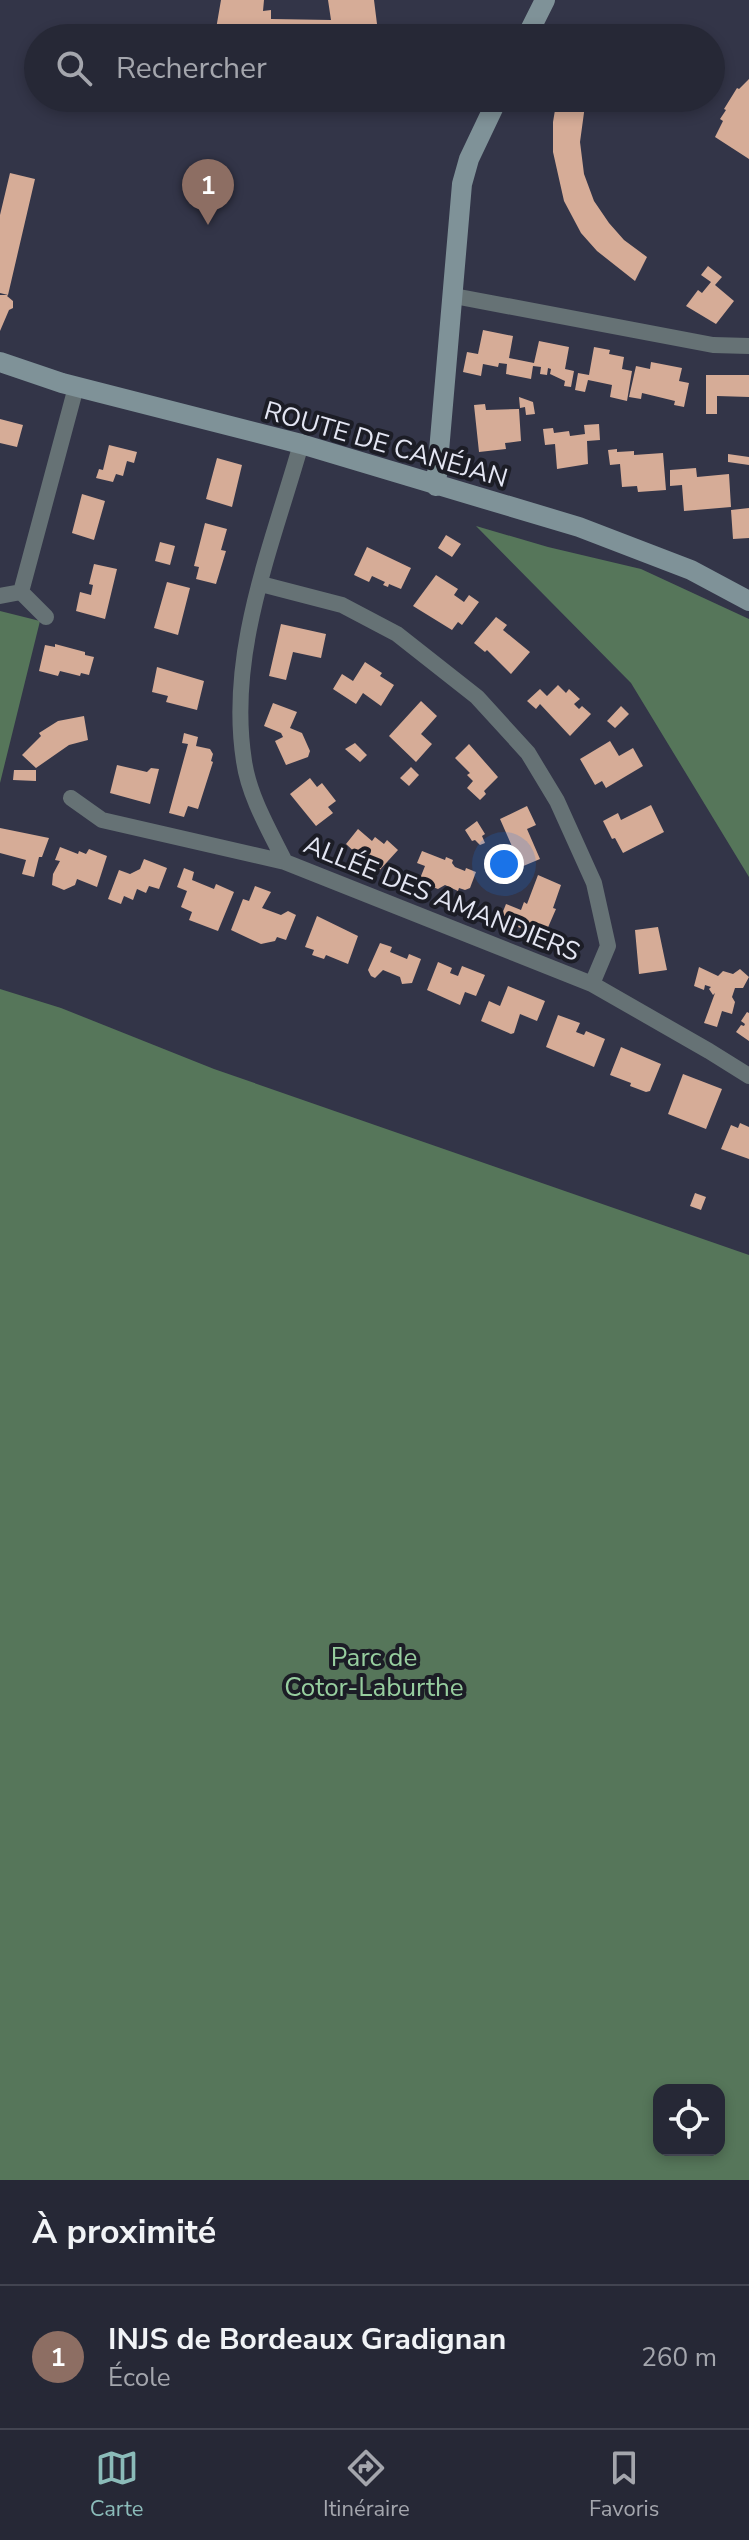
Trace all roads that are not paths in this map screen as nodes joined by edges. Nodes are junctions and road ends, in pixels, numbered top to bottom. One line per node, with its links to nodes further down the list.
1 (545, 0): 2 (street)
2 (533, 24)
3 (492, 112): 4 (street)
4 (454, 296): 5 (street); 9 (street)
5 (749, 346)
6 (0, 362): 7 (street, ROUTE DE CANÉJAN)
7 (76, 387): 8 (street, ROUTE DE CANÉJAN); 11 (street)
8 (301, 444): 9 (street, ROUTE DE CANÉJAN); 10 (street, ALLÉE DES AMANDIERS)
9 (436, 486): 13 (street, ROUTE DE CANÉJAN)
10 (261, 584): 16 (street, ALLÉE DES AMANDIERS); 17 (street)
11 (21, 592): 12 (street); 14 (street)
12 (0, 596)
13 (749, 601)
14 (46, 617)
15 (71, 798): 16 (street)
16 (285, 862): 17 (street, ALLÉE DES AMANDIERS)
17 (592, 984): 18 (street, ALLÉE DES AMANDIERS)
18 (749, 1076)

